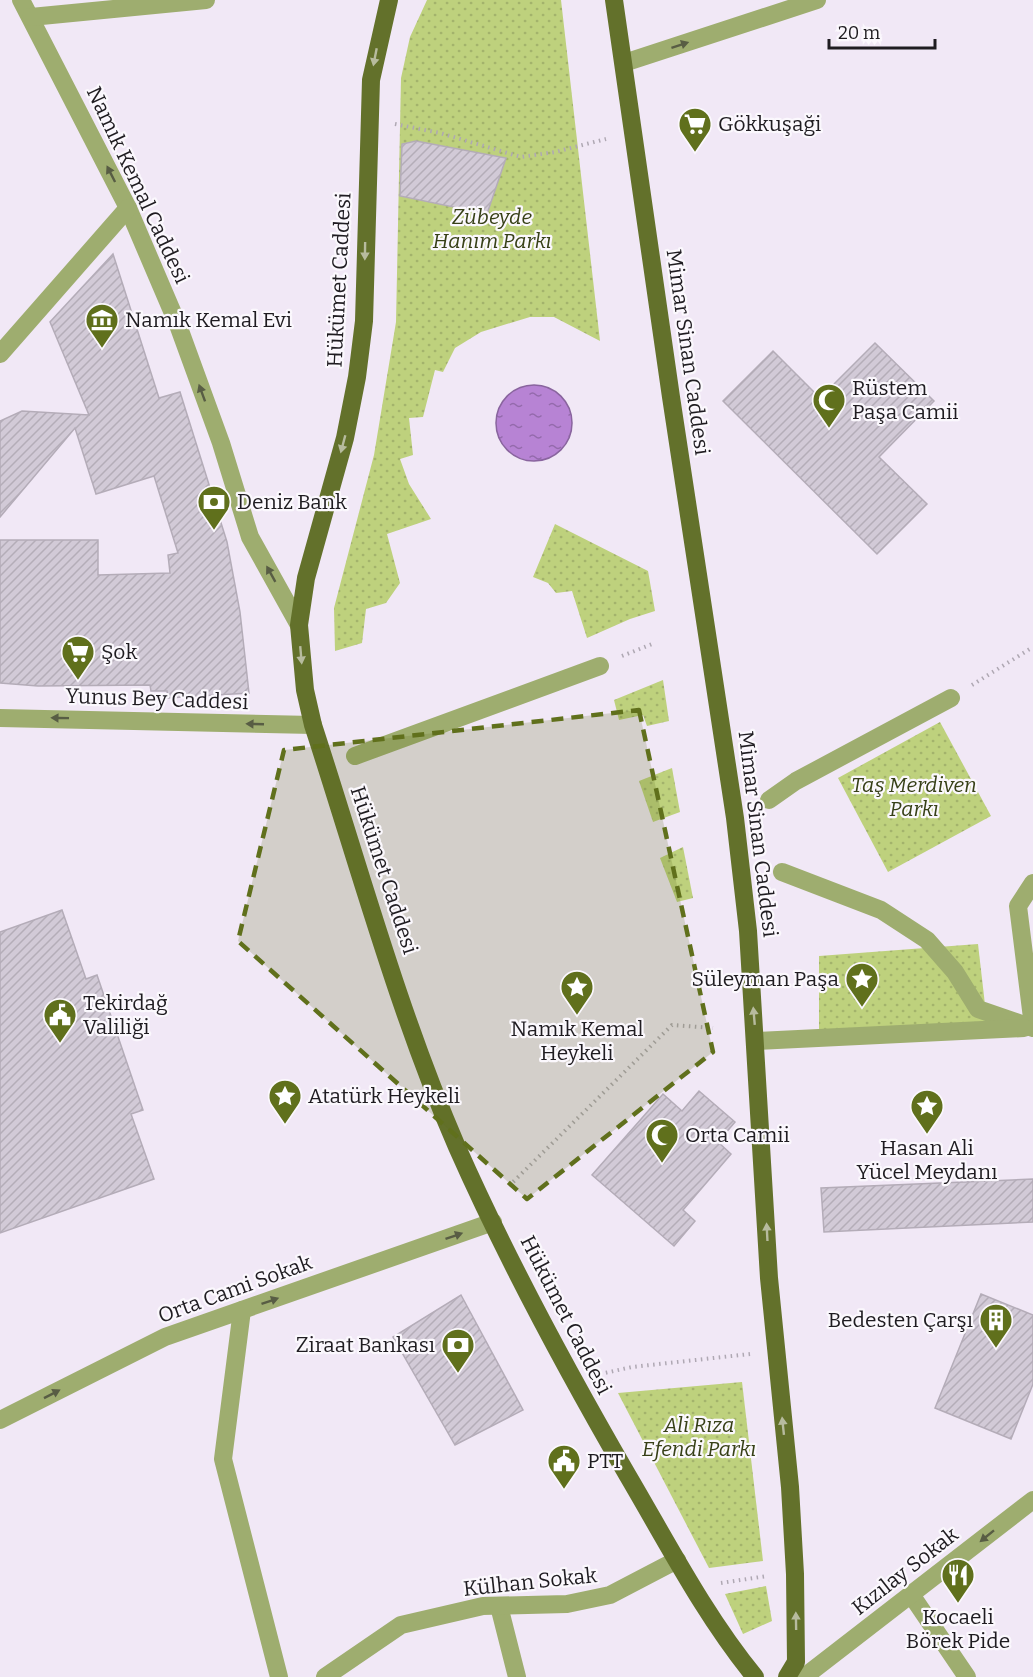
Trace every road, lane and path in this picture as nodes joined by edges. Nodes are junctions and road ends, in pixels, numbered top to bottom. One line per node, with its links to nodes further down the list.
1 (21, 0): 6 (street, Namık Kemal Caddesi)
2 (206, 0): 6 (street)
3 (389, 0): 8 (main road, Hükümet Caddesi, one-way to 8)
4 (614, 0): 7 (main road, Mimar Sinan Caddesi)
5 (817, 0): 7 (street, one-way to 5)
6 (32, 18): 10 (street, Namık Kemal Caddesi, one-way to 6)
7 (624, 63): 9 (main road, Mimar Sinan Caddesi)
8 (368, 118): 9 (path); 12 (main road, Hükümet Caddesi, one-way to 12)
9 (635, 135): 24 (main road, Mimar Sinan Caddesi, one-way to 9)
10 (128, 208): 11 (street); 12 (street, Namık Kemal Caddesi, one-way to 10)
11 (0, 354)
12 (299, 626): 17 (main road, Hükümet Caddesi, one-way to 17)
13 (1033, 647): 15 (path)
14 (600, 666): 18 (street)
15 (951, 698): 19 (street)
16 (0, 718): 17 (street, Yunus Bey Caddesi, one-way to 16)
17 (313, 725): 26 (main road, Hükümet Caddesi)
18 (356, 756)
19 (769, 800)
20 (782, 872): 22 (street)
21 (1033, 883): 22 (street)
22 (1033, 1027): 24 (street)
23 (713, 1028): 25 (path)
24 (756, 1041): 28 (main road, Mimar Sinan Caddesi, one-way to 24)
25 (509, 1186)
26 (493, 1222): 27 (street, Orta Cami Sokak, one-way to 26); 29 (main road, Hükümet Caddesi)
27 (242, 1310): 30 (street, Orta Cami Sokak, one-way to 27); 37 (street)
28 (775, 1351): 29 (path); 41 (main road, Mimar Sinan Caddesi, one-way to 28)
29 (573, 1382): 32 (main road, Hükümet Caddesi)
30 (0, 1420)
31 (1033, 1500): 35 (street, Kızılay Sokak, one-way to 35)
32 (677, 1560): 36 (street, Külhan Sokak); 40 (main road, Hükümet Caddesi)
33 (777, 1575): 34 (path)
34 (711, 1585)
35 (912, 1596): 42 (street, Kızılay Sokak); 43 (street)
36 (499, 1606): 38 (street, Külhan Sokak); 39 (street)
37 (279, 1677)
38 (325, 1677)
39 (517, 1677)
40 (755, 1677)
41 (787, 1677)
42 (804, 1677)
43 (967, 1677)

